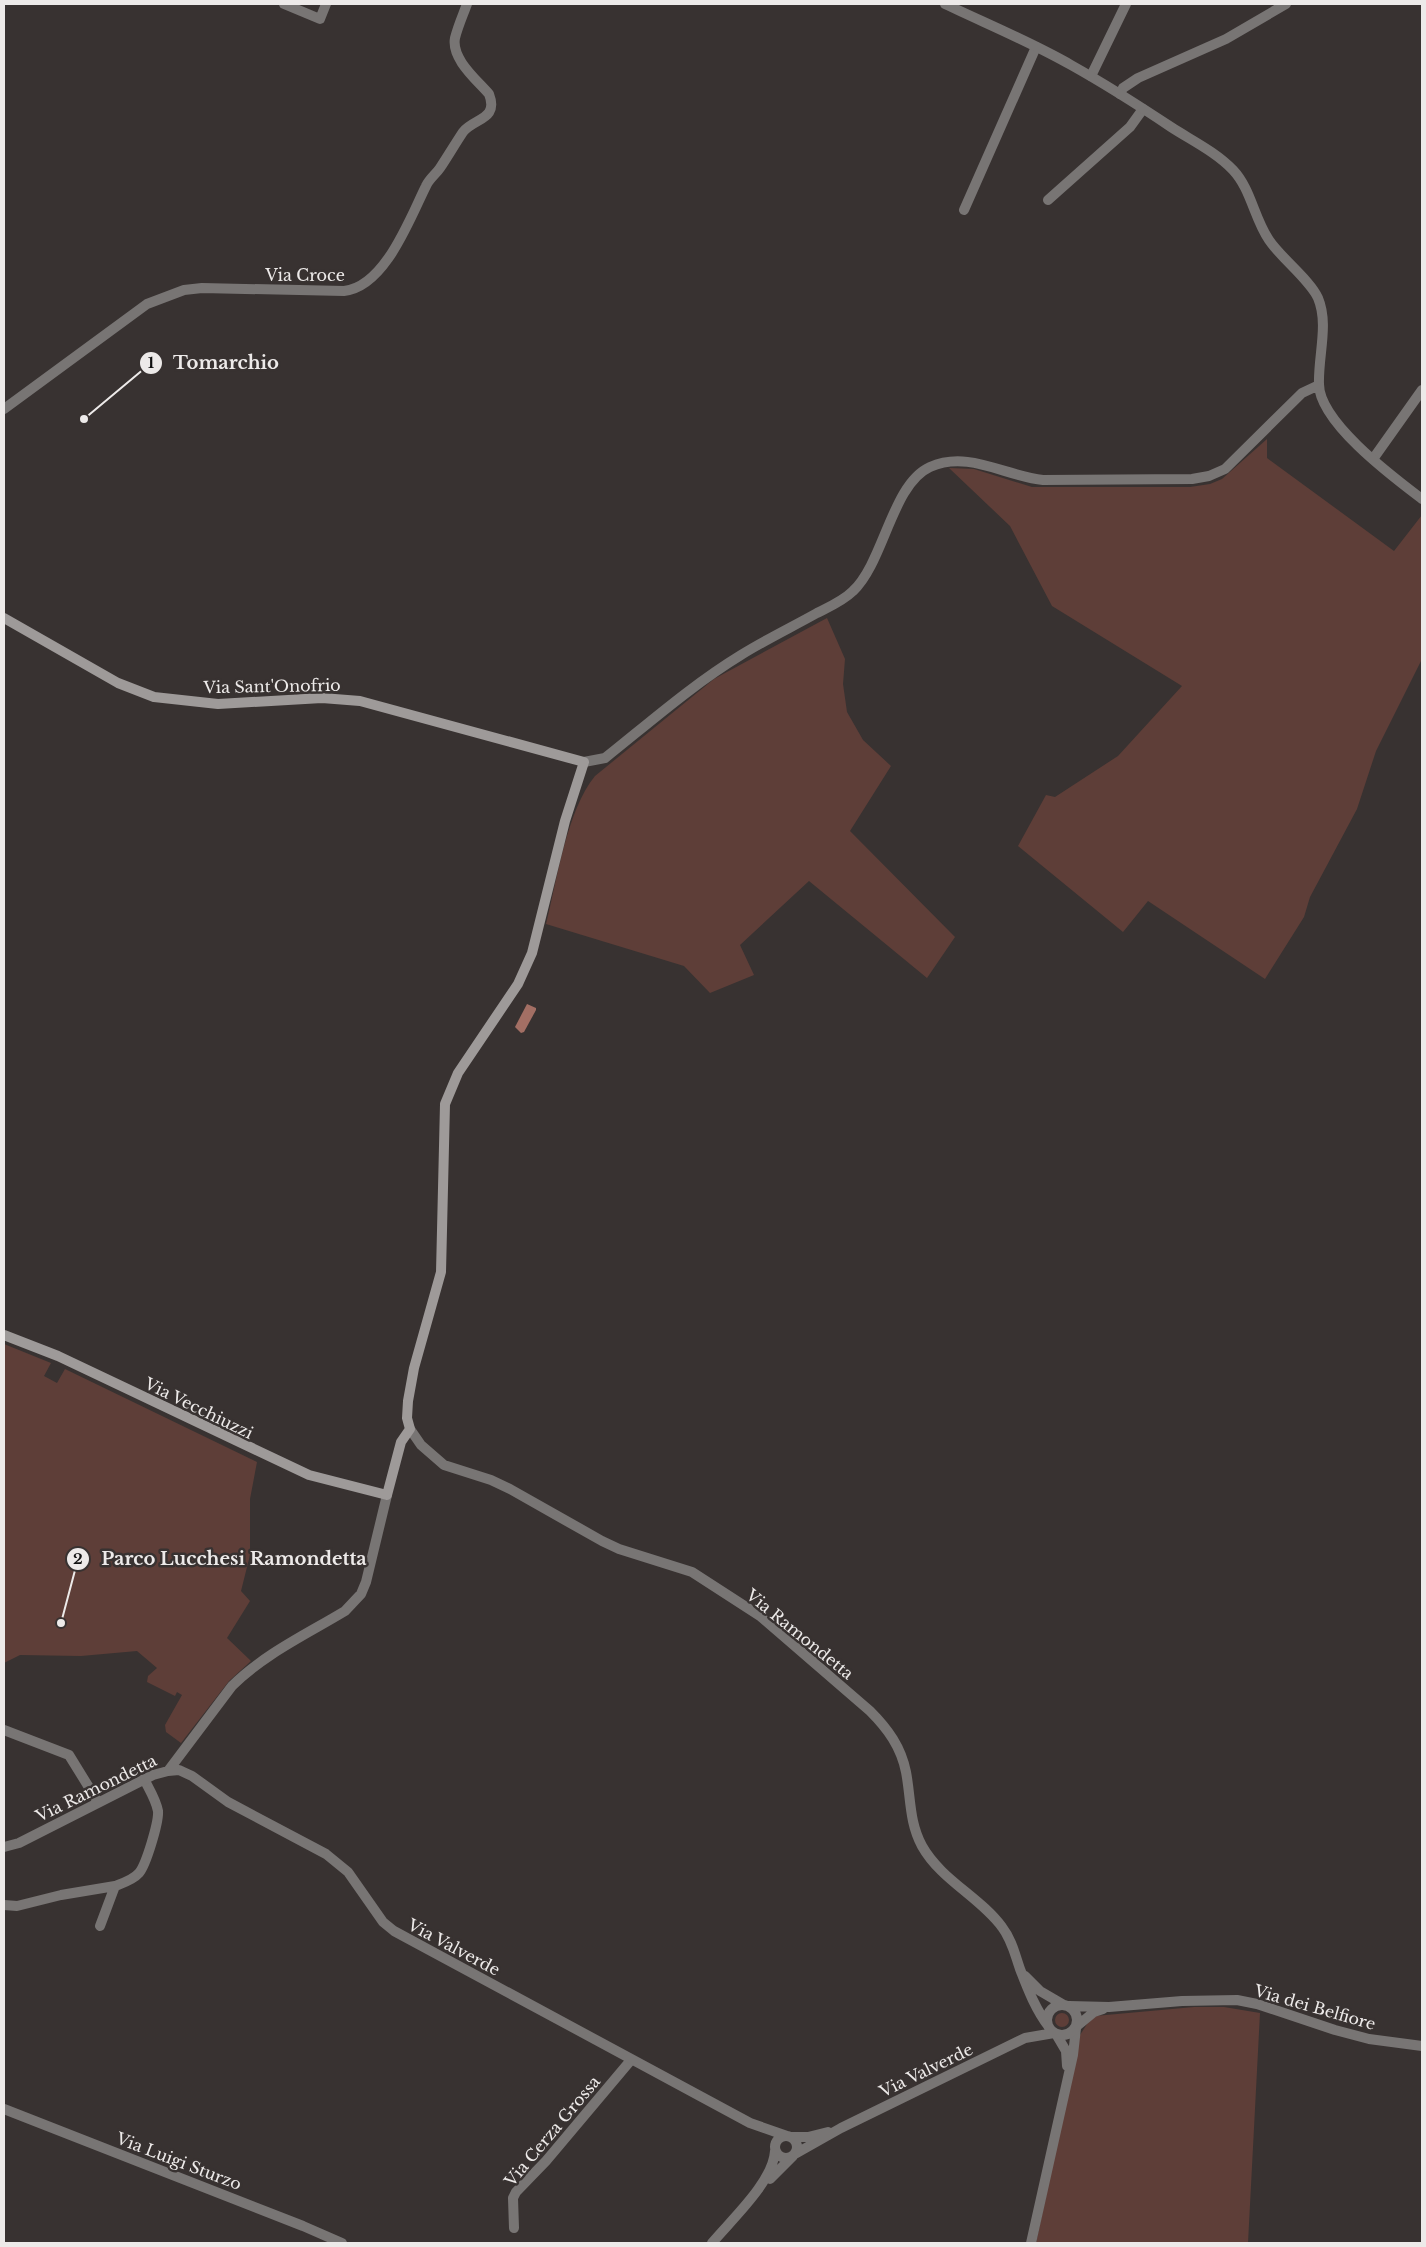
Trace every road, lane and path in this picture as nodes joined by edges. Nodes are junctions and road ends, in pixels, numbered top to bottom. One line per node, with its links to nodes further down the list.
1 (284, 4): 2 (street)
2 (326, 4)
3 (467, 4): 15 (street, Via Croce)
4 (945, 4): 7 (street)
5 (1126, 4): 8 (street)
6 (1286, 4): 9 (street)
7 (1036, 47): 8 (street); 12 (street)
8 (1091, 76): 9 (street)
9 (1120, 94): 10 (street)
10 (1143, 108): 11 (street); 13 (street)
11 (1048, 200)
12 (964, 210)
13 (1319, 384): 16 (street); 19 (street)
14 (1422, 390): 16 (street)
15 (4, 409)
16 (1373, 460): 17 (street)
17 (1422, 499)
18 (4, 618): 19 (main road, Via Sant'Onofrio)
19 (584, 762): 21 (main road)
20 (4, 1335): 22 (main road, Via Vecchiuzzi)
21 (410, 1429): 22 (main road); 31 (street, Via Ramondetta)
22 (386, 1495): 24 (street, Via Ramondetta)
23 (4, 1730): 26 (street)
24 (168, 1771): 25 (street, Via Ramondetta); 38 (street, Via Valverde)
25 (144, 1779): 26 (street, Via Ramondetta); 28 (street)
26 (98, 1802): 27 (street, Via Ramondetta)
27 (4, 1847)
28 (115, 1886): 29 (street); 30 (street)
29 (4, 1905)
30 (100, 1926)
31 (1021, 1971): 32 (street); 35 (street, Via Ramondetta)
32 (1066, 2006): 33 (street, Via dei Belfiore); 34 (street); 35 (street)
33 (1109, 2007): 34 (street); 37 (street, Via dei Belfiore)
34 (1076, 2027): 35 (street); 39 (street)
35 (1051, 2029): 36 (street); 36 (street); 39 (street, Via Ramondetta)
36 (1024, 2038): 42 (street, Via Valverde)
37 (1422, 2046)
38 (631, 2060): 41 (street, Via Valverde); 47 (street, Via Cerza Grossa)
39 (1067, 2079): 50 (street)
40 (4, 2109): 48 (street, Via Luigi Sturzo)
41 (750, 2123): 43 (street); 44 (street)
42 (841, 2128): 43 (street); 45 (street)
43 (789, 2136): 44 (street); 45 (street)
44 (775, 2149): 45 (street); 46 (street)
45 (794, 2155): 46 (street)
46 (754, 2194): 49 (street)
47 (514, 2228)
48 (342, 2243)
49 (712, 2243)
50 (1030, 2243)

